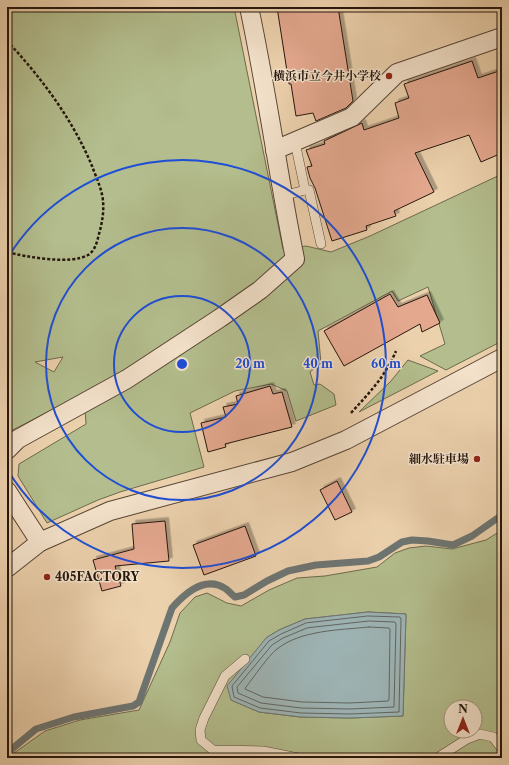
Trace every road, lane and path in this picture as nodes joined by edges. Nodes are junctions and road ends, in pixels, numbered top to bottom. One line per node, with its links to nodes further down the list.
1 (249, 7): 5 (street)
2 (502, 37): 4 (street)
3 (7, 41): 9 (path)
4 (295, 142): 5 (street); 6 (lane)
5 (275, 150): 7 (street)
6 (305, 190): 7 (lane); 8 (lane)
7 (282, 196): 13 (street)
8 (321, 244)
9 (7, 252)
10 (396, 351): 12 (path)
11 (502, 358): 12 (street)
12 (349, 438): 15 (street)
13 (7, 450)
14 (7, 491): 15 (street)
15 (40, 542): 16 (street)
16 (7, 568)
17 (244, 659): 19 (lane)
18 (502, 749): 20 (lane)
19 (298, 758)
20 (437, 758)

